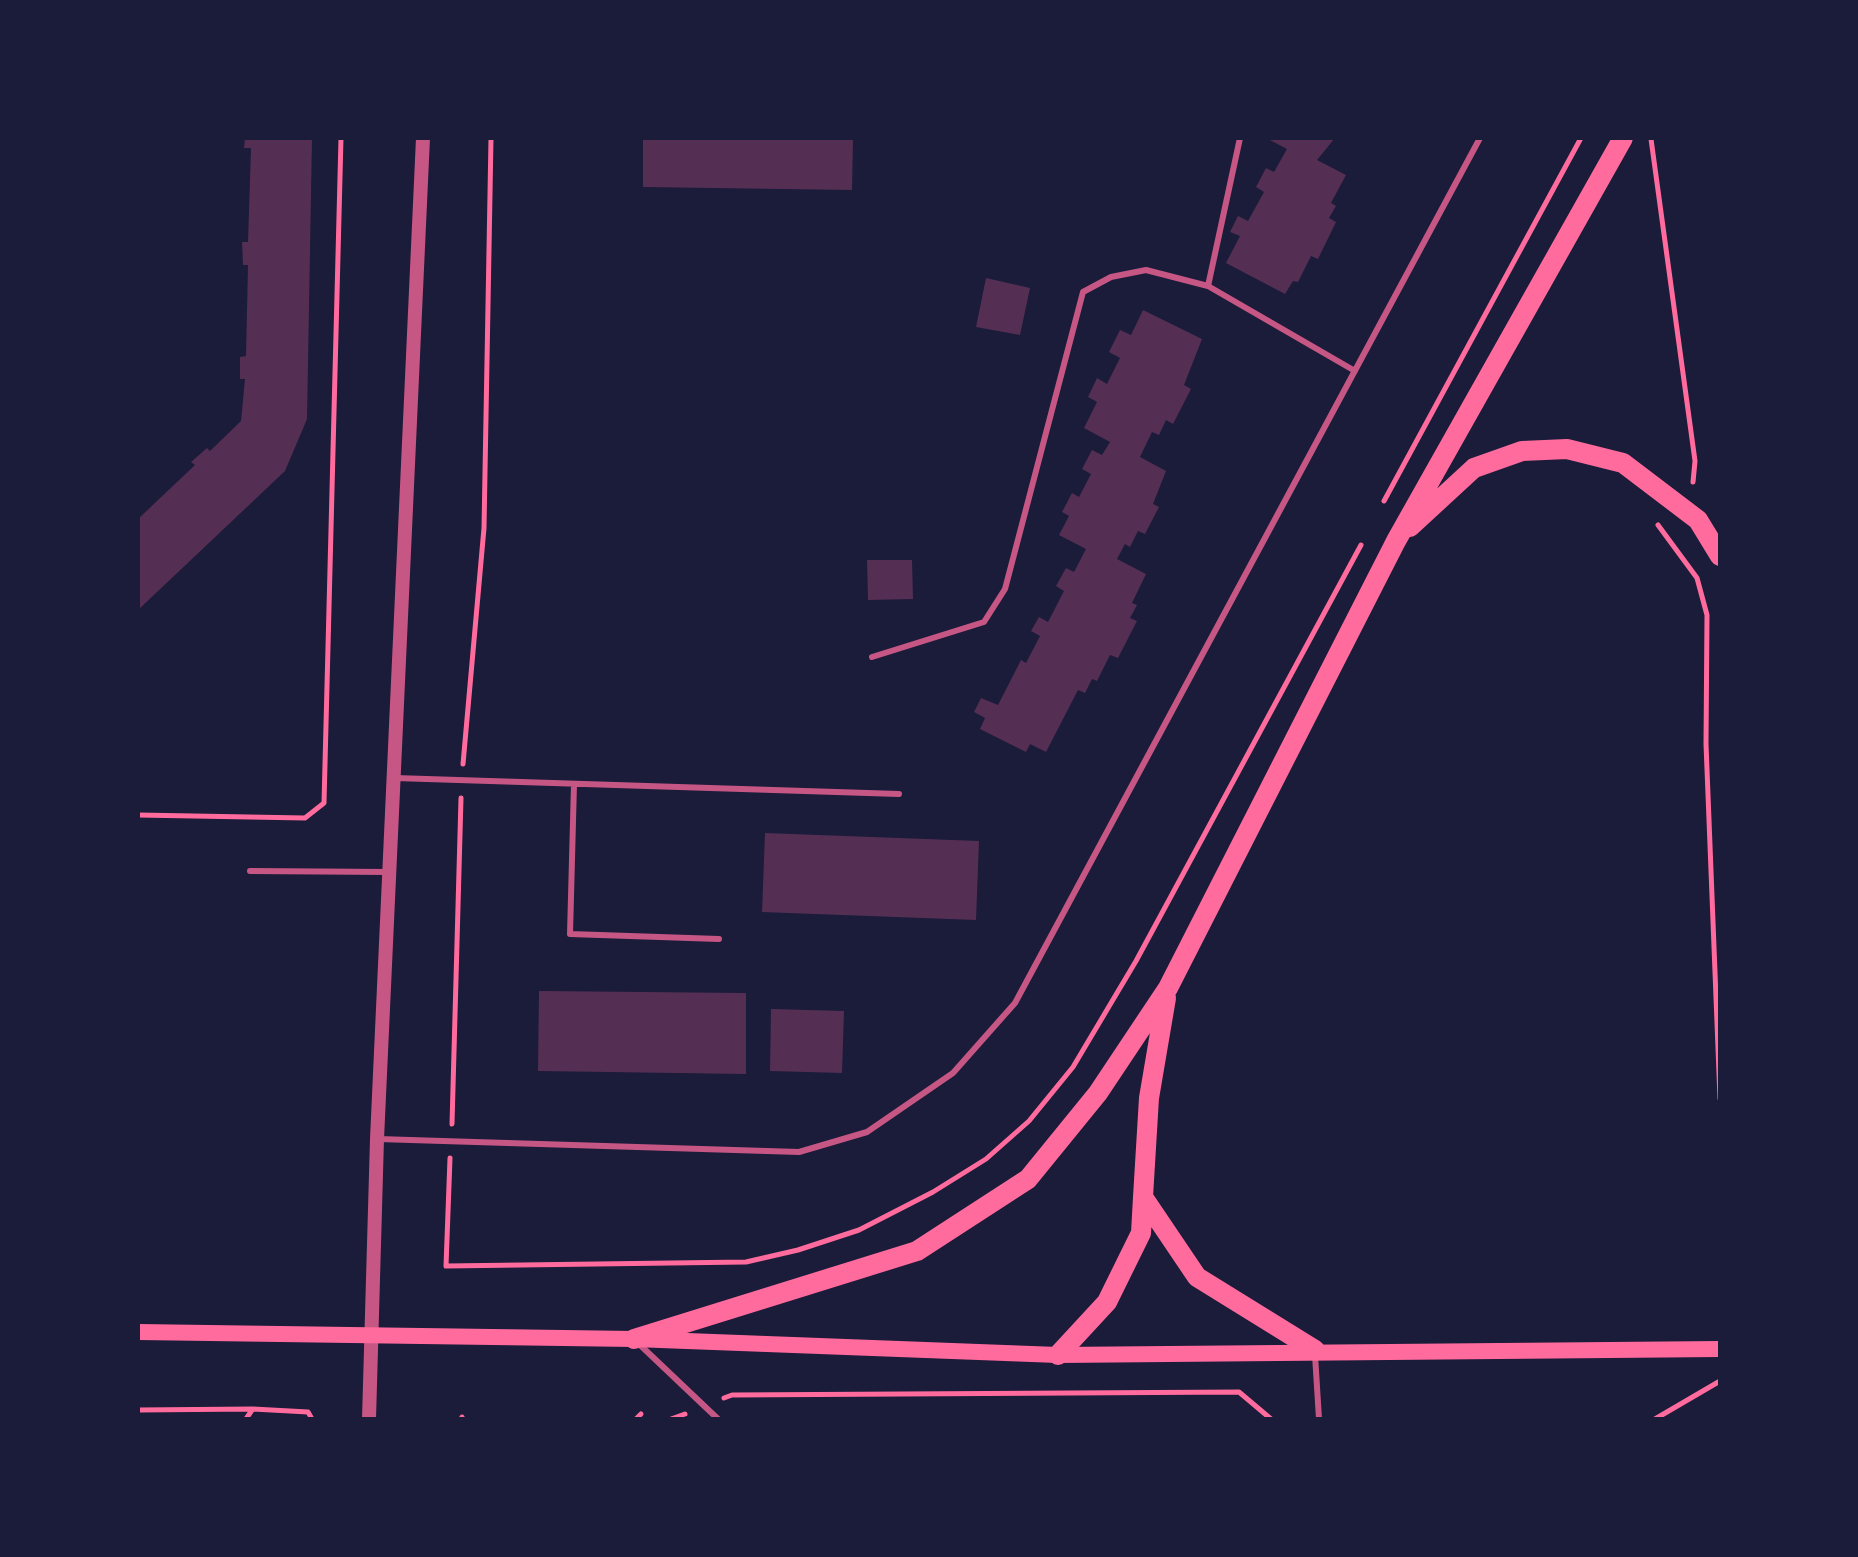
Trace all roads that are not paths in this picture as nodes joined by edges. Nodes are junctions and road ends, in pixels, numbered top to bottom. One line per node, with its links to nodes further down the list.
1 (423, 138): 10 (street)
2 (1240, 138): 5 (lane)
3 (1480, 138): 6 (lane)
4 (1623, 138): 7 (main road)
5 (1208, 286): 6 (lane); 9 (lane)
6 (1355, 371): 17 (lane)
7 (1396, 541): 8 (main road); 16 (main road)
8 (1720, 556)
9 (872, 657)
10 (395, 778): 11 (lane); 14 (street)
11 (574, 784): 12 (lane); 15 (lane)
12 (899, 794)
13 (250, 871): 14 (lane)
14 (391, 872): 17 (street)
15 (719, 939)
16 (1168, 988): 18 (main road); 21 (main road)
17 (377, 1139): 20 (street)
18 (1143, 1197): 23 (main road); 24 (main road)
19 (138, 1332): 20 (main road)
20 (373, 1337): 21 (main road); 25 (street)
21 (634, 1339): 24 (main road); 26 (lane)
22 (1720, 1349): 23 (main road)
23 (1315, 1350): 24 (main road); 27 (lane)
24 (1058, 1355)
25 (369, 1419)
26 (718, 1419)
27 (1319, 1419)

